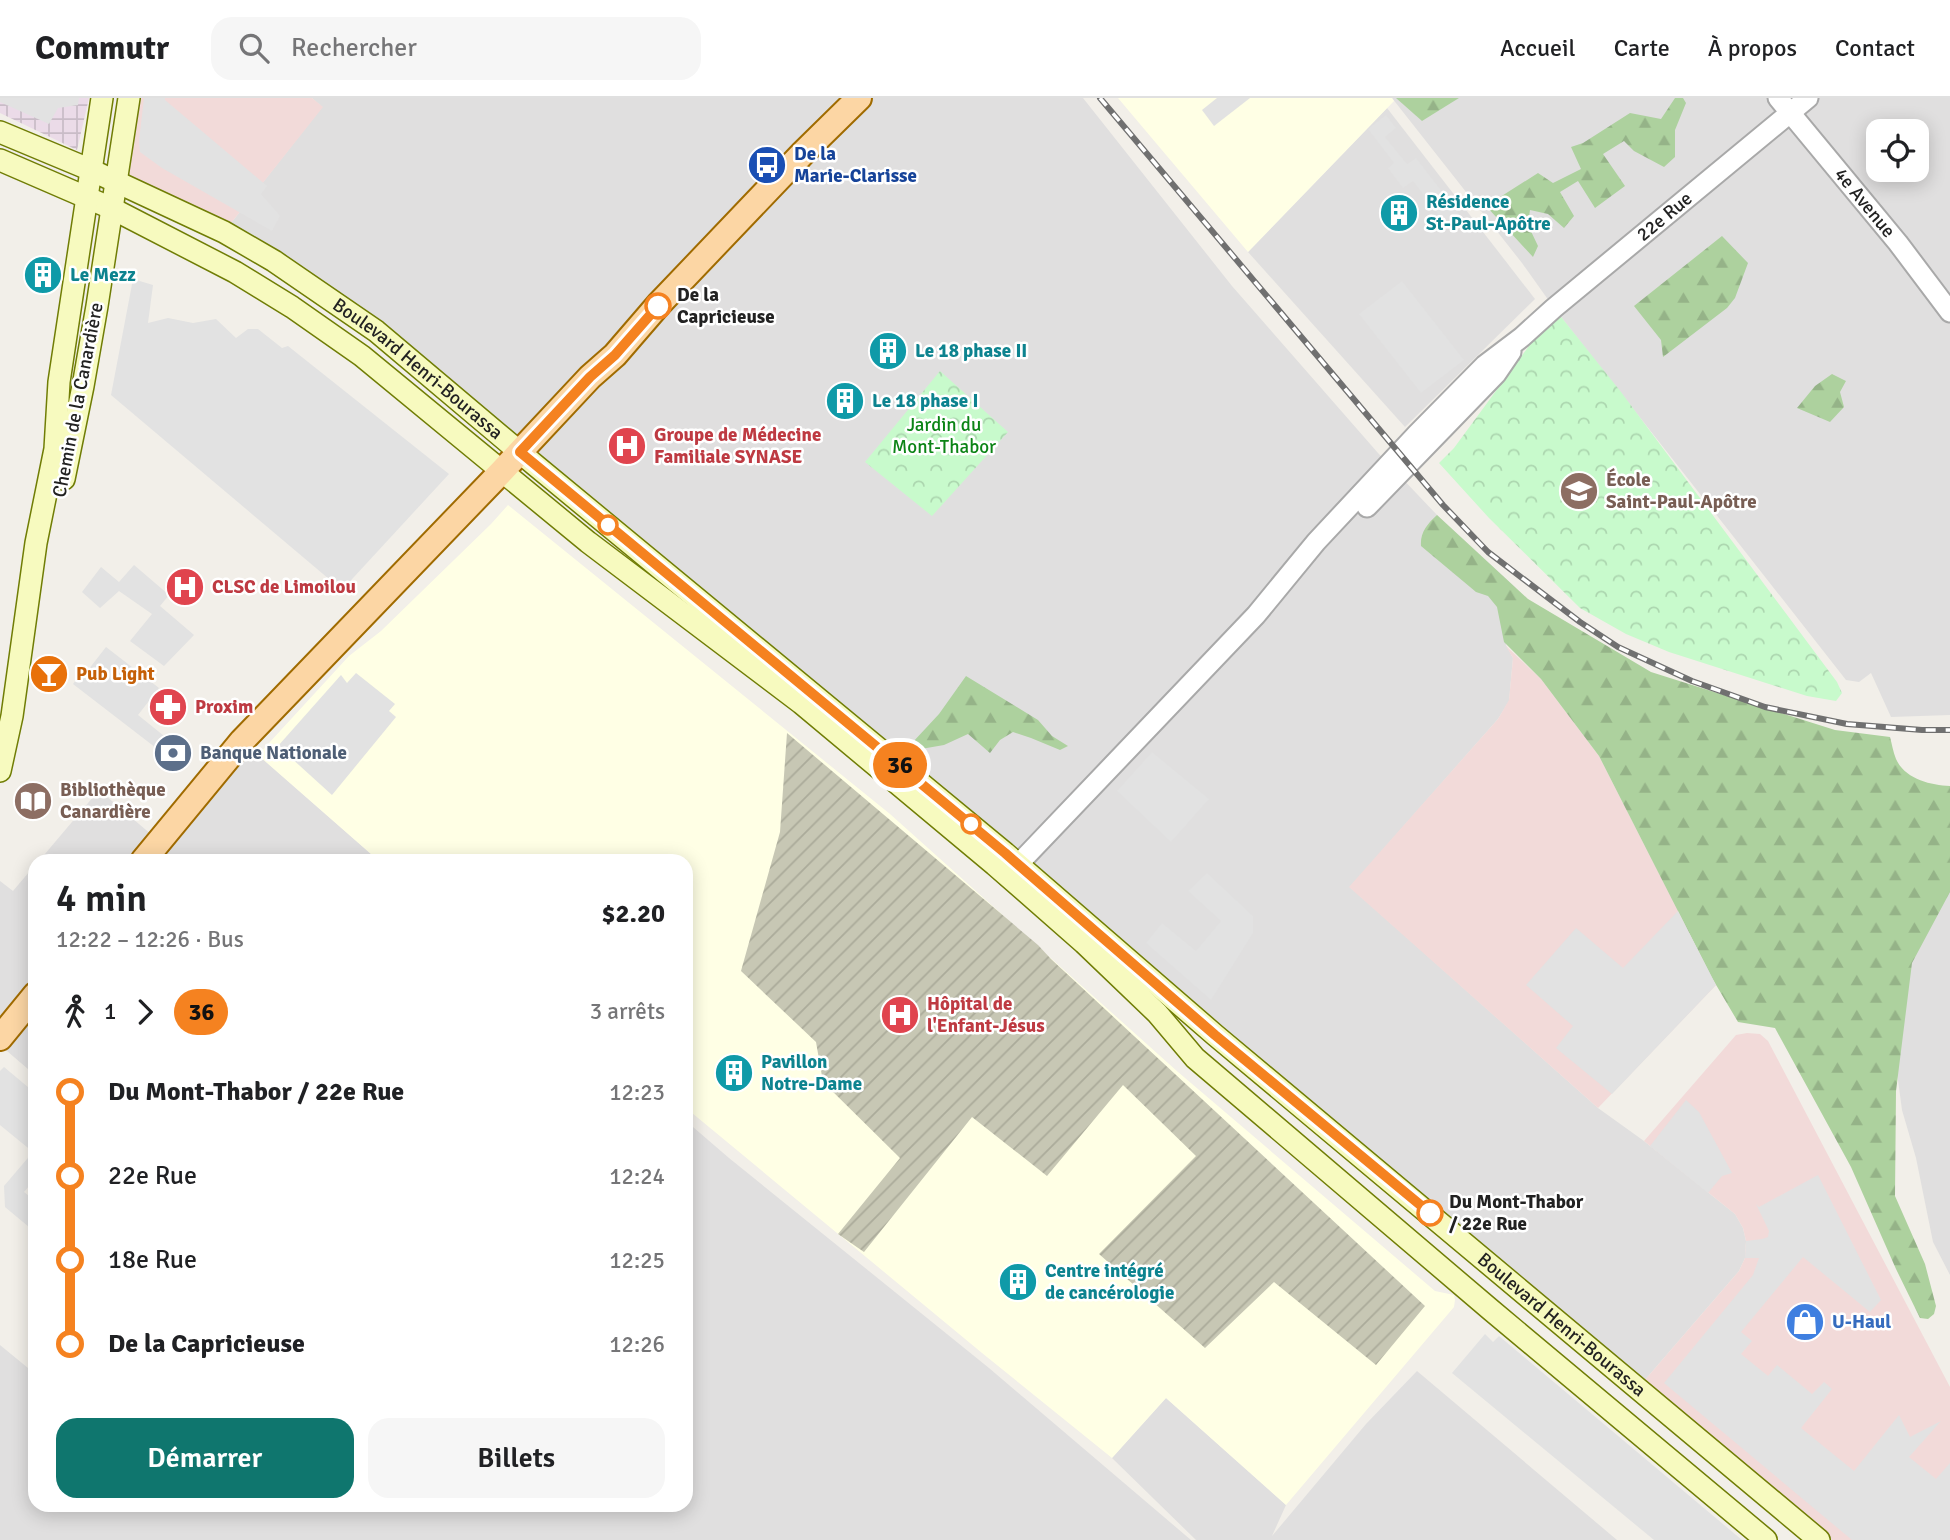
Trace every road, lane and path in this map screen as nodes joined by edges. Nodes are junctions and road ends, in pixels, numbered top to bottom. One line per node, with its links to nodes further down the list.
1 (102, 98): 8 (main road, Chemin de la Canardière)
2 (129, 98): 9 (main road, Chemin de la Canardière)
3 (859, 98): 13 (main road)
4 (1808, 98): 5 (street, 22e Rue)
5 (1784, 105): 12 (street, 4e Avenue); 18 (street, 22e Rue)
6 (0, 132): 8 (main road, Boulevard Henri-Bourassa)
7 (0, 160): 10 (main road, Boulevard Henri-Bourassa)
8 (91, 170): 9 (main road, Boulevard Henri-Bourassa); 10 (main road, Chemin de la Canardière)
9 (115, 182): 11 (main road, Chemin de la Canardière); 13 (main road, Boulevard Henri-Bourassa)
10 (86, 198): 11 (main road, Boulevard Henri-Bourassa); 15 (main road, Chemin de la Canardière)
11 (111, 208): 14 (main road, Boulevard Henri-Bourassa); 15 (main road, Chemin de la Canardière)
12 (1950, 312)
13 (520, 452): 14 (main road); 18 (main road, Boulevard Henri-Bourassa)
14 (502, 471): 17 (main road); 18 (main road, Boulevard Henri-Bourassa)
15 (33, 571): 16 (main road, Chemin de la Canardière)
16 (0, 771)
17 (150, 854)
18 (1013, 870): 21 (main road, Boulevard Henri-Bourassa); 22 (main road, Boulevard Henri-Bourassa)
19 (28, 1004): 20 (main road)
20 (0, 1038)
21 (1766, 1540)
22 (1819, 1540)

